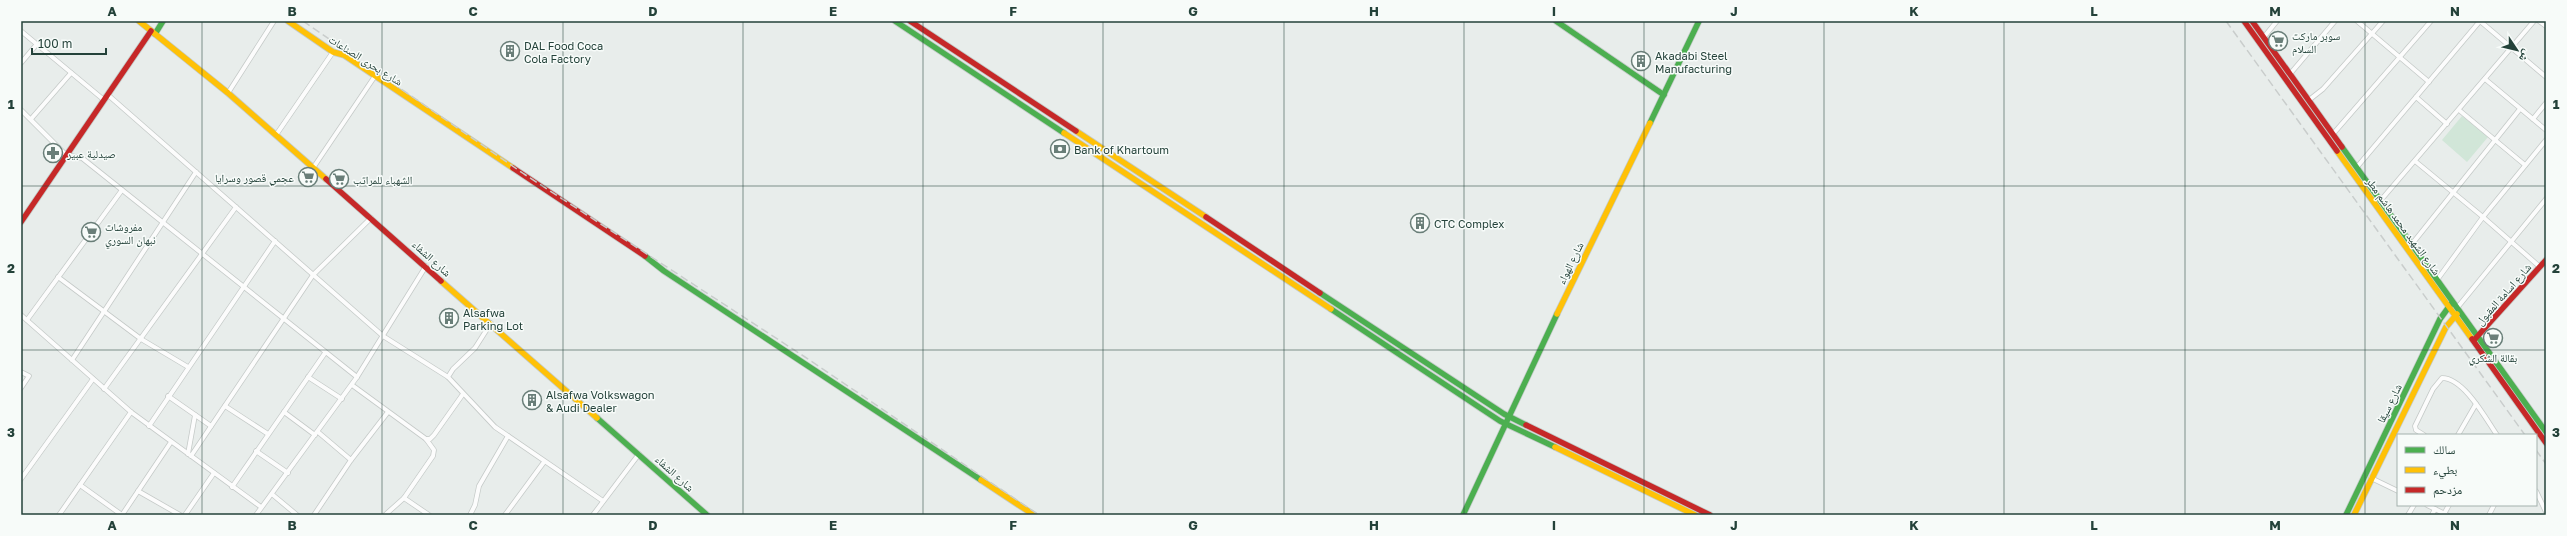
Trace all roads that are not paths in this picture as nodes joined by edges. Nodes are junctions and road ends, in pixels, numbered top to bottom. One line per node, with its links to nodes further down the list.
1 (139, 21): 21 (main road, شارع الشفاء)
2 (163, 21): 21 (main road)
3 (274, 21): 35 (street)
4 (288, 21): 26 (main road, شارع بحرى الصناعات)
5 (896, 21): 111 (main road)
6 (910, 21): 110 (main road)
7 (1556, 21): 37 (main road)
8 (1699, 21): 37 (main road, شارع الهواء)
9 (2244, 21): 80 (main road, شارع الشهيد محمد هاشم مطر)
10 (2252, 21): 23 (main road, شارع الشهيد محمد هاشم مطر)
11 (2277, 21): 23 (street)
12 (2335, 21): 30 (street)
13 (2357, 21): 22 (street)
14 (2383, 21): 22 (street)
15 (2430, 21): 27 (street)
16 (2480, 21): 25 (street); 34 (street)
17 (2534, 21): 25 (street)
18 (2539, 21): 19 (street)
19 (2546, 26)
20 (22, 32): 24 (street)
21 (153, 33): 35 (main road, شارع الشفاء); 36 (main road)
22 (2372, 34): 27 (street); 40 (street)
23 (2264, 37): 30 (main road, شارع الشهيد محمد هاشم مطر)
24 (38, 44): 28 (street); 29 (street)
25 (2512, 48): 32 (street); 33 (street)
26 (333, 52): 31 (main road, شارع بحرى الصناعات); 50 (street)
27 (2400, 58): 34 (street); 49 (street)
28 (21, 63)
29 (71, 73): 39 (street); 45 (street)
30 (2290, 74): 40 (main road, شارع الشهيد محمد هاشم مطر)
31 (375, 76): 57 (street); 161 (main road, شارع بحرى الصناعات)
32 (2546, 77)
33 (2485, 79): 42 (street); 44 (street)
34 (2429, 82): 38 (street)
35 (228, 93): 50 (main road, شارع الشفاء)
36 (108, 95): 39 (main road); 58 (street)
37 (1664, 95): 110 (main road, شارع الهواء)
38 (2416, 97): 47 (street); 56 (street)
39 (104, 100): 53 (main road)
40 (2309, 100): 49 (main road, شارع الشهيد محمد هاشم مطر)
41 (2546, 103): 46 (street)
42 (2520, 109): 46 (street); 51 (street)
43 (21, 110): 45 (street)
44 (2459, 110): 47 (street); 51 (street)
45 (31, 119): 53 (street)
46 (2533, 119): 48 (street)
47 (2447, 124): 54 (street)
48 (2546, 130)
49 (2333, 134): 56 (main road, شارع الشهيد محمد هاشم مطر)
50 (276, 135): 57 (main road, شارع الشفاء)
51 (2495, 139): 55 (street); 60 (street)
52 (2546, 140): 55 (street)
53 (66, 155): 59 (street); 66 (main road)
54 (2415, 161): 60 (street); 62 (street)
55 (2525, 164): 64 (street)
56 (2356, 167): 62 (main road, شارع الشهيد محمد هاشم مطر)
57 (314, 168): 65 (main road, شارع الشفاء)
58 (196, 172): 63 (street); 67 (street)
59 (122, 190): 67 (street); 76 (street)
60 (2453, 192): 64 (street); 70 (street)
61 (2546, 199): 69 (street)
62 (2381, 200): 70 (main road, شارع الشهيد محمد هاشم مطر)
63 (236, 207): 68 (street); 71 (street)
64 (2483, 217): 69 (street); 77 (street)
65 (371, 218): 73 (main road, شارع الشفاء); 75 (street)
66 (21, 222)
67 (162, 222): 71 (street); 81 (street)
68 (275, 241): 75 (street); 78 (street)
69 (2512, 242): 74 (street); 82 (street)
70 (2412, 244): 77 (main road, شارع الشهيد محمد هاشم مطر)
71 (202, 254): 78 (street); 88 (street)
72 (2546, 260): 74 (main road, شارع اسامة المقبول)
73 (426, 266): 86 (main road, شارع الشفاء); 87 (street)
74 (2540, 267): 89 (main road, شارع اسامة المقبول)
75 (314, 275): 84 (street); 87 (street)
76 (58, 277): 81 (street); 85 (street)
77 (2437, 280): 79 (main road, شارع الشهيد محمد هاشم مطر)
78 (243, 287): 84 (street); 92 (street)
79 (2453, 301): 80 (main road, شارع سيقا); 82 (main road, شارع الشهيد محمد هاشم مطر)
80 (2449, 306): 82 (main road, شارع الشهيد محمد هاشم مطر); 165 (main road, شارع سيقا)
81 (104, 311): 88 (street); 91 (street)
82 (2458, 312): 89 (main road, شارع الشهيد محمد هاشم مطر); 131 (main road, شارع سيقا)
83 (21, 315): 85 (street)
84 (284, 319): 90 (street); 105 (street)
85 (27, 320): 91 (street)
86 (491, 323): 96 (street); 125 (main road, شارع الشفاء)
87 (383, 336): 95 (street); 96 (street)
88 (141, 339): 92 (street); 100 (street)
89 (2476, 339): 114 (main road, شارع الشهيد محمد هاشم مطر); 123 (main road, شارع الشهيد محمد هاشم مطر)
90 (325, 353): 94 (street); 95 (street)
91 (72, 360): 97 (street)
92 (188, 367): 102 (street)
93 (21, 372): 99 (street)
94 (308, 377): 103 (street); 107 (street)
95 (357, 377): 98 (street)
96 (448, 377): 101 (street)
97 (93, 379): 100 (street); 132 (street)
98 (352, 385): 103 (street); 108 (street)
99 (21, 388)
100 (104, 389): 106 (street)
101 (463, 394): 120 (street); 121 (street)
102 (168, 396): 109 (street); 112 (street)
103 (342, 399): 115 (street)
104 (2476, 404): 117 (street); 118 (street); 119 (street)
105 (225, 406): 113 (street); 116 (street)
106 (131, 412): 112 (street); 133 (street)
107 (284, 412): 115 (street); 116 (street)
108 (388, 412): 121 (street); 127 (street)
109 (195, 415): 113 (street); 126 (street)
110 (1508, 416): 111 (main road, شارع الهواء); 164 (main road)
111 (1505, 424): 162 (main road, شارع الهواء); 163 (main road)
112 (149, 426): 122 (street)
113 (211, 426): 126 (street)
114 (2546, 432)
115 (316, 433): 127 (street); 130 (street)
116 (268, 434): 124 (street)
117 (2422, 434)
118 (2459, 434)
119 (2496, 434)
120 (508, 436): 128 (street); 158 (street)
121 (426, 439): 139 (street)
122 (171, 442): 126 (street); 135 (street)
123 (2546, 443)
124 (256, 452): 130 (street); 134 (street)
125 (639, 454): 140 (street); 160 (main road, شارع الشفاء)
126 (190, 455): 129 (street)
127 (351, 460): 155 (street)
128 (544, 462): 140 (street); 147 (street)
129 (214, 473): 134 (street); 152 (street)
130 (288, 473): 138 (street)
131 (2371, 478): 136 (street); 166 (main road, شارع سيقا)
132 (21, 479)
133 (80, 486): 149 (street); 150 (street)
134 (232, 486): 144 (street)
135 (138, 491): 150 (street); 151 (street)
136 (2397, 491)
137 (2537, 493): 146 (street)
138 (273, 495): 144 (street); 154 (street)
139 (404, 498): 156 (street); 157 (street)
140 (603, 501): 159 (street)
141 (2413, 506): 167 (street)
142 (2429, 506): 145 (street)
143 (2494, 506): 169 (street)
144 (261, 507): 153 (street)
145 (2435, 509): 148 (street); 168 (street)
146 (2546, 512)
147 (507, 514)
148 (2446, 514)
149 (60, 515)
150 (122, 515)
151 (180, 515)
152 (185, 515)
153 (256, 515)
154 (297, 515)
155 (314, 515)
156 (385, 515)
157 (430, 515)
158 (470, 515)
159 (593, 515)
160 (707, 515)
161 (1034, 515)
162 (1463, 515)
163 (1695, 515)
164 (1710, 515)
165 (2346, 515)
166 (2354, 515)
167 (2408, 515)
168 (2432, 515)
169 (2489, 515)

